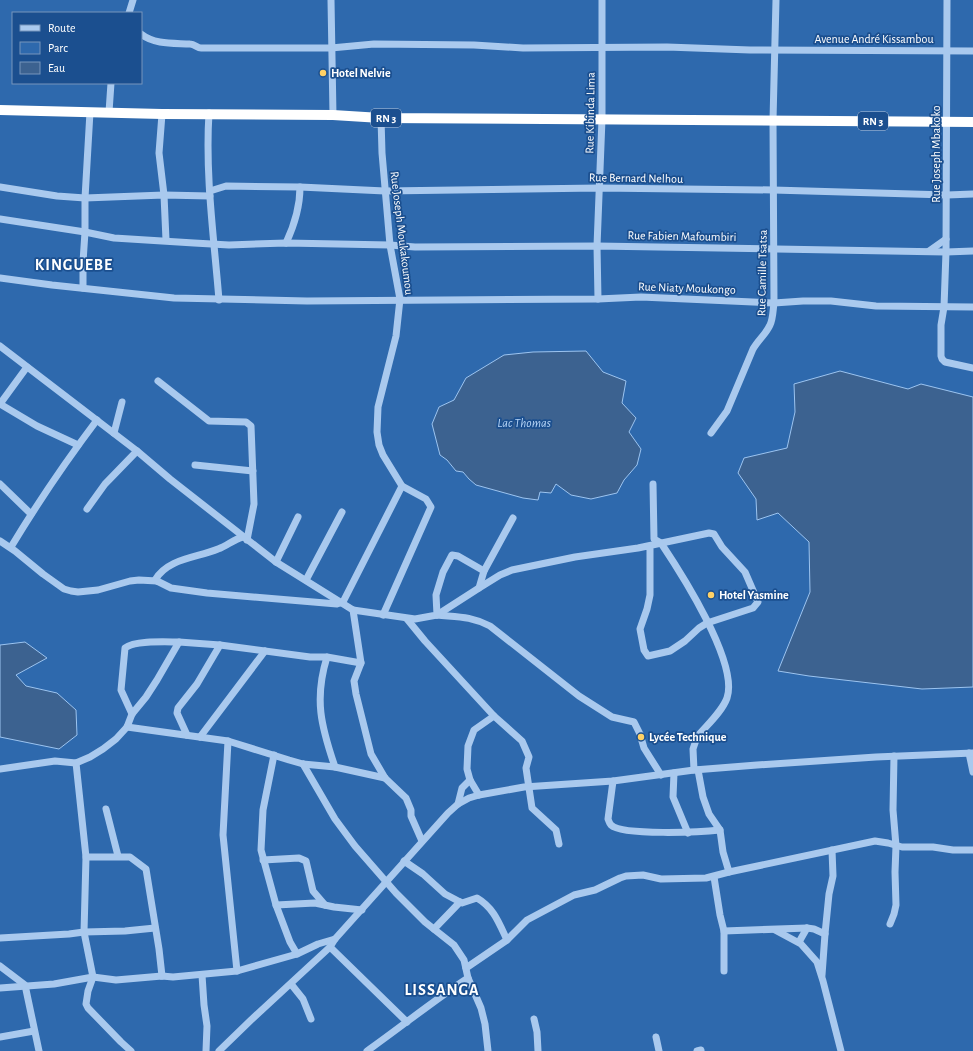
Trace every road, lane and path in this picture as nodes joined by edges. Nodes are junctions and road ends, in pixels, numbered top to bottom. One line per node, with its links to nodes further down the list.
1 (133, 0): 6 (street)
2 (331, 0): 9 (street)
3 (602, 0): 8 (street, Rue Kibinda Lima)
4 (776, 0): 10 (street, Rue Camille Tsatsa)
5 (947, 0): 11 (street, Rue Joseph Mbakoko)
6 (129, 12)
7 (142, 35): 9 (street, Avenue André Kissambou)
8 (601, 47): 9 (street, Avenue André Kissambou); 10 (street, Avenue André Kissambou); 21 (street, Rue Kibinda Lima)
9 (331, 48): 19 (street)
10 (775, 50): 11 (street, Avenue André Kissambou); 22 (street, Rue Camille Tsatsa)
11 (948, 50): 12 (street, Avenue André Kissambou); 23 (street, Rue Joseph Mbakoko)
12 (973, 51)
13 (111, 84): 16 (street)
14 (0, 110): 15 (highway, RN 3)
15 (90, 112): 16 (highway, RN 3); 34 (street)
16 (109, 112): 18 (highway, RN 3)
17 (210, 113): 18 (highway, RN 3); 19 (highway, RN 3); 30 (street)
18 (162, 114): 32 (street)
19 (333, 115): 20 (highway, RN 3)
20 (381, 118): 21 (highway, RN 3); 29 (street, Rue Joseph Moukakoumou)
21 (602, 119): 22 (highway, RN 3); 27 (street, Rue Kibinda Lima)
22 (773, 120): 23 (highway, RN 3); 28 (street, Rue Camille Tsatsa)
23 (947, 122): 24 (highway, RN 3); 33 (street, Rue Joseph Mbakoko)
24 (973, 122)
25 (300, 186): 29 (street, Rue Bernard Nelhou); 30 (street, Rue Bernard Nelhou); 39 (street)
26 (0, 187): 34 (street, Rue Bernard Nelhou)
27 (600, 188): 28 (street, Rue Bernard Nelhou); 29 (street, Rue Bernard Nelhou); 42 (street, Rue Kibinda Lima)
28 (773, 190): 33 (street, Rue Bernard Nelhou); 43 (street, Rue Camille Tsatsa)
29 (385, 191): 41 (street, Rue Joseph Moukakoumou)
30 (210, 194): 32 (street, Rue Bernard Nelhou); 40 (street)
31 (973, 194): 33 (street, Rue Bernard Nelhou)
32 (164, 195): 34 (street, Rue Bernard Nelhou); 38 (street)
33 (947, 195): 37 (street, Rue Joseph Mbakoko)
34 (85, 198): 36 (street)
35 (0, 219): 36 (street, Rue Fabien Mafoumbiri)
36 (85, 232): 38 (street, Rue Fabien Mafoumbiri); 48 (street)
37 (946, 238): 44 (street); 46 (street, Rue Joseph Mbakoko)
38 (166, 240): 40 (street, Rue Fabien Mafoumbiri)
39 (286, 243): 40 (street, Rue Fabien Mafoumbiri); 41 (street, Rue Fabien Mafoumbiri)
40 (215, 244): 51 (street)
41 (390, 245): 42 (street, Rue Fabien Mafoumbiri); 50 (street, Rue Joseph Moukakoumou)
42 (597, 246): 43 (street, Rue Fabien Mafoumbiri); 49 (street, Rue Kibinda Lima)
43 (774, 249): 44 (street, Rue Fabien Mafoumbiri); 52 (street, Rue Camille Tsatsa)
44 (929, 251): 46 (street, Rue Fabien Mafoumbiri)
45 (973, 251): 46 (street, Rue Fabien Mafoumbiri)
46 (946, 252): 53 (street, Rue Joseph Mbakoko)
47 (0, 278): 48 (street, Rue Niaty Moukongo)
48 (83, 288): 51 (street, Rue Niaty Moukongo)
49 (598, 298): 50 (street, Rue Niaty Moukongo); 52 (street, Rue Niaty Moukongo)
50 (400, 299): 51 (street, Rue Niaty Moukongo); 70 (street, Rue Joseph Moukakoumou)
51 (219, 300)
52 (774, 303): 53 (street, Rue Niaty Moukongo); 63 (street, Rue Camille Tsatsa)
53 (944, 307): 54 (street, Rue Niaty Moukongo); 57 (street, Rue Joseph Mbakoko)
54 (973, 307)
55 (0, 346): 56 (street)
56 (27, 367): 60 (street); 61 (street)
57 (973, 368)
58 (158, 381): 67 (street)
59 (122, 402): 62 (street)
60 (0, 404): 64 (street)
61 (97, 420): 62 (street); 64 (street)
62 (114, 433): 65 (street)
63 (711, 433)
64 (78, 445): 73 (street)
65 (137, 451): 71 (street); 76 (street)
66 (195, 465): 67 (street)
67 (253, 471): 76 (street)
68 (0, 484): 73 (street)
69 (653, 484): 78 (street)
70 (402, 486): 86 (street); 88 (street)
71 (87, 509)
72 (342, 512): 83 (street)
73 (31, 514): 80 (street)
74 (298, 517): 81 (street)
75 (512, 518): 82 (street)
76 (245, 538): 81 (street); 84 (street)
77 (0, 541): 80 (street)
78 (661, 543): 79 (street); 91 (street); 91 (street)
79 (650, 546): 85 (street); 91 (street)
80 (11, 548): 84 (street)
81 (276, 562): 83 (street)
82 (484, 571): 85 (street); 89 (street)
83 (306, 580): 86 (street)
84 (157, 581): 86 (street)
85 (479, 588): 89 (street)
86 (343, 602): 87 (street)
87 (353, 610): 88 (street); 96 (street)
88 (383, 615): 90 (street)
89 (437, 615): 90 (street); 113 (street)
90 (407, 618): 98 (street)
91 (707, 623): 110 (street)
92 (179, 642): 93 (street); 97 (street); 97 (street)
93 (220, 645): 94 (street); 100 (street)
94 (265, 651): 95 (street); 101 (street)
95 (327, 657): 96 (street); 108 (street)
96 (361, 663): 114 (street)
97 (132, 714): 99 (street)
98 (494, 716): 115 (street); 117 (street)
99 (127, 727): 100 (street); 106 (street)
100 (187, 735): 101 (street)
101 (200, 737): 102 (street)
102 (228, 741): 104 (street); 155 (street)
103 (971, 753): 105 (street); 111 (street)
104 (274, 755): 107 (street); 130 (street)
105 (894, 756): 110 (street); 125 (street)
106 (76, 763): 109 (street); 129 (street)
107 (303, 764): 108 (street); 134 (street)
108 (335, 767): 114 (street)
109 (0, 769)
110 (696, 770): 112 (street); 121 (street)
111 (973, 772)
112 (674, 773): 113 (street); 122 (street)
113 (661, 775): 116 (street)
114 (385, 778): 123 (street)
115 (470, 780): 118 (street); 119 (street)
116 (613, 781): 117 (street); 122 (street)
117 (529, 786): 118 (street); 124 (street)
118 (478, 795): 119 (street)
119 (458, 804): 123 (street)
120 (106, 809): 128 (street)
121 (720, 830): 122 (street); 132 (street)
122 (688, 833)
123 (422, 841): 131 (street)
124 (559, 844)
125 (896, 846): 126 (street); 127 (street); 139 (street)
126 (832, 850): 132 (street); 146 (street)
127 (973, 850)
128 (118, 856): 129 (street); 140 (street)
129 (86, 857): 144 (street)
130 (263, 860): 136 (street); 137 (street)
131 (404, 861): 134 (street); 135 (street)
132 (729, 872): 133 (street)
133 (714, 877): 145 (street); 149 (street)
134 (386, 882): 138 (street); 142 (street)
135 (460, 902): 142 (street); 149 (street)
136 (276, 905): 137 (street); 152 (street)
137 (325, 905): 138 (street)
138 (362, 910): 148 (street)
139 (890, 924)
140 (155, 928): 144 (street); 158 (street)
141 (807, 928): 143 (street); 146 (street); 150 (street)
142 (434, 929): 154 (street)
143 (775, 930): 145 (street); 150 (street)
144 (84, 932): 147 (street); 159 (street)
145 (724, 932): 156 (street)
146 (824, 934): 160 (street)
147 (0, 938)
148 (335, 939): 151 (street); 152 (street)
149 (507, 940): 154 (street)
150 (799, 942): 160 (street)
151 (330, 947): 162 (street); 167 (street)
152 (297, 954): 155 (street)
153 (0, 966): 163 (street)
154 (466, 968): 161 (street)
155 (237, 971): 157 (street)
156 (724, 971)
157 (202, 975): 158 (street); 175 (street)
158 (162, 976): 159 (street)
159 (93, 977): 163 (street); 174 (street)
160 (822, 977): 172 (street)
161 (468, 978): 167 (street); 177 (street)
162 (291, 984): 165 (street); 171 (street)
163 (25, 985): 164 (street); 168 (street)
164 (0, 988)
165 (311, 1018)
166 (534, 1019): 178 (street)
167 (407, 1022): 176 (street)
168 (34, 1031): 170 (street); 173 (street)
169 (656, 1036): 179 (street)
170 (0, 1037)
171 (223, 1050)
172 (839, 1050)
173 (39, 1051)
174 (131, 1051)
175 (206, 1051)
176 (366, 1051)
177 (488, 1051)
178 (538, 1051)
179 (659, 1051)

